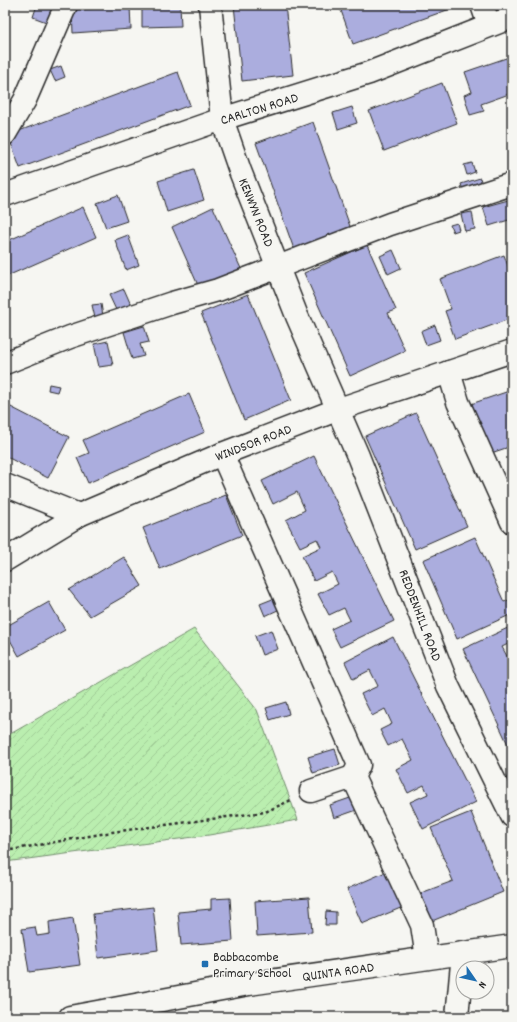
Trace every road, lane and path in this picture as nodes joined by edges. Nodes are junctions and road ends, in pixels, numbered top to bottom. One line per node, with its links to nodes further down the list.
1 (66, 5): 6 (street)
2 (210, 5): 5 (street, KENWYN ROAD)
3 (485, 15): 4 (street, CARLTON ROAD); 5 (street, CARLTON ROAD)
4 (512, 17)
5 (222, 120): 8 (street, CARLTON ROAD); 9 (street, KENWYN ROAD)
6 (5, 134)
7 (512, 184): 9 (street)
8 (5, 195)
9 (278, 266): 11 (street); 13 (street, KENWYN ROAD)
10 (512, 351): 12 (street, WINDSOR ROAD)
11 (5, 363)
12 (449, 372): 13 (street, WINDSOR ROAD); 16 (street)
13 (339, 409): 14 (street, WINDSOR ROAD); 22 (street, REDDENHILL ROAD)
14 (222, 454): 17 (street, WINDSOR ROAD); 20 (street)
15 (5, 485): 17 (street)
16 (506, 492): 18 (street)
17 (79, 515): 19 (street, WINDSOR ROAD)
18 (512, 522)
19 (5, 560)
20 (353, 777): 21 (street); 26 (street)
21 (311, 791): 23 (path)
22 (512, 816)
23 (5, 850)
24 (512, 946): 25 (street, QUINTA ROAD)
25 (463, 953): 26 (street, QUINTA ROAD); 28 (street)
26 (427, 958): 27 (street, QUINTA ROAD)
27 (70, 1017)
28 (457, 1017)

